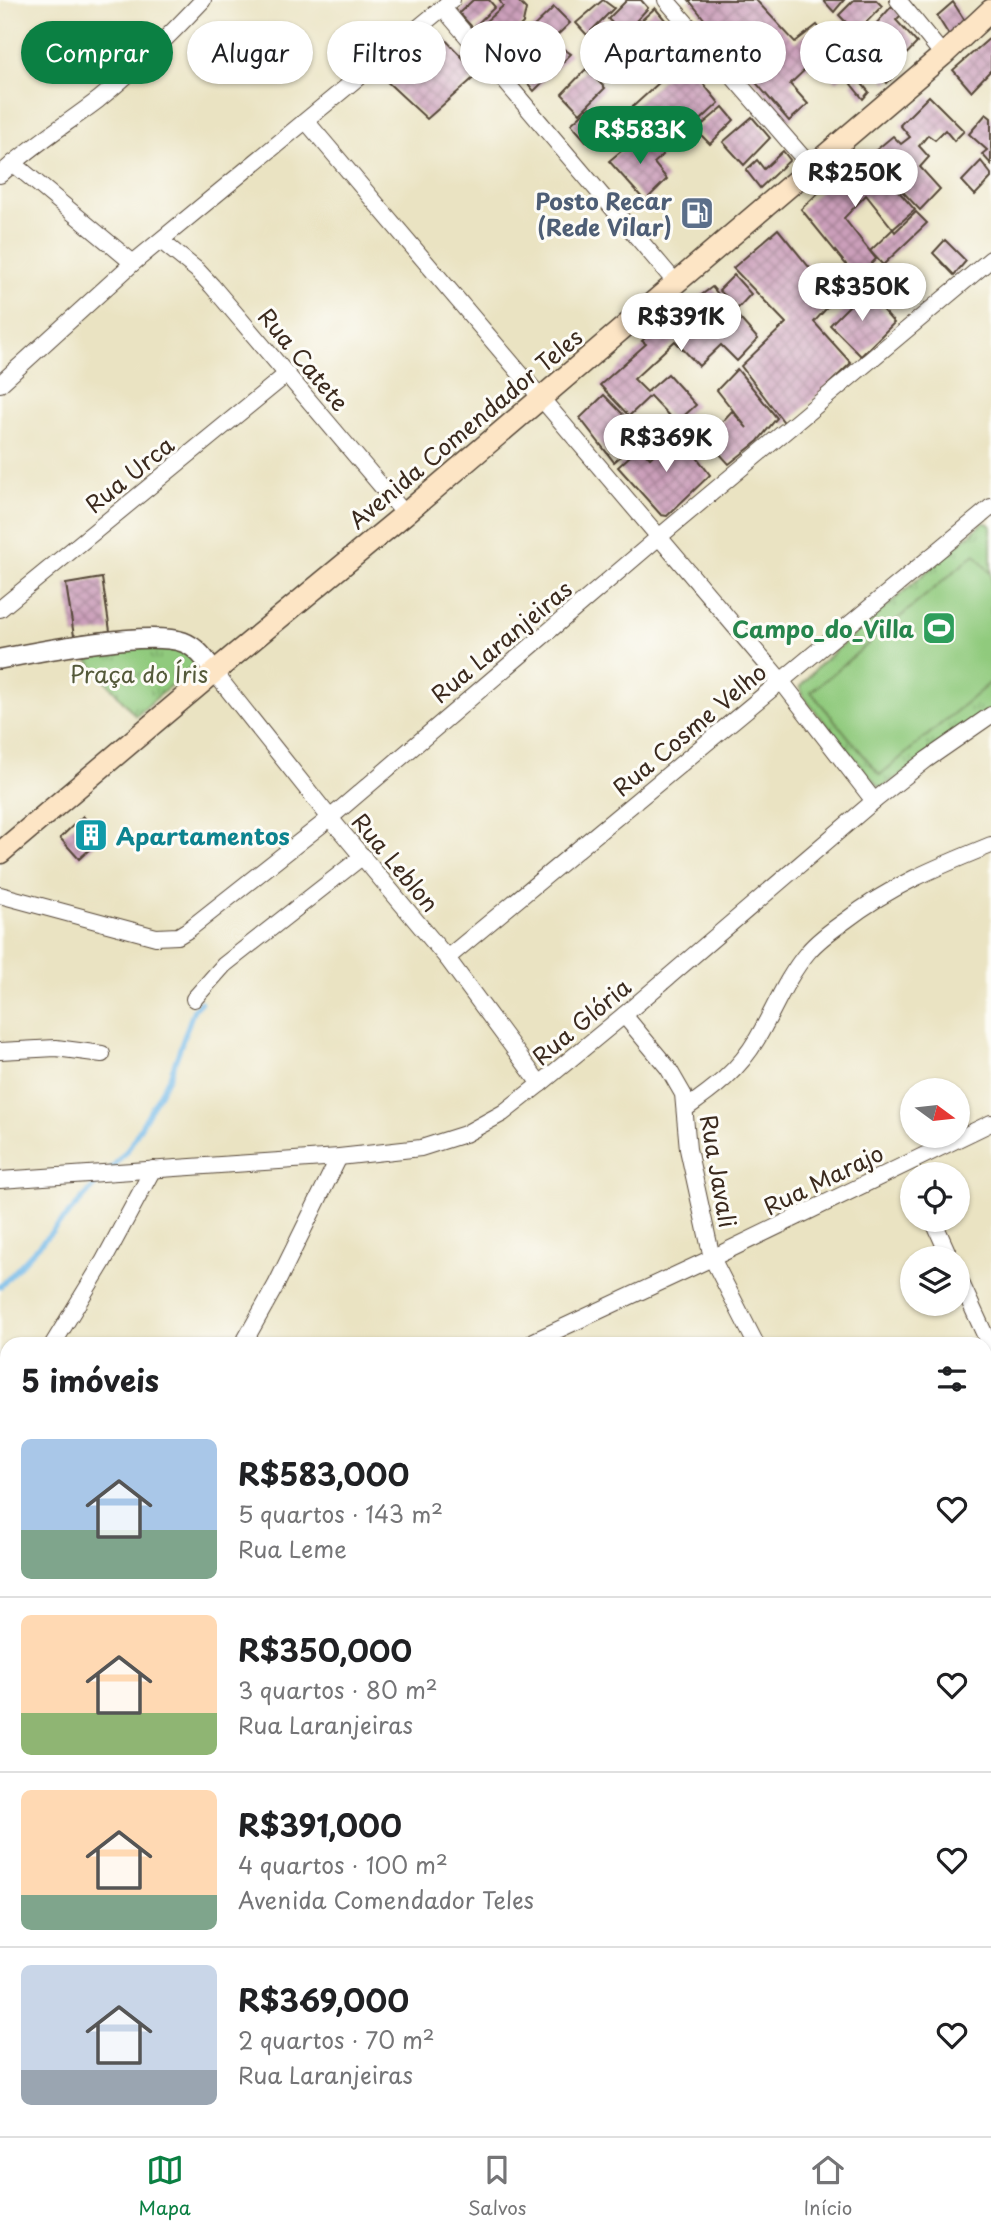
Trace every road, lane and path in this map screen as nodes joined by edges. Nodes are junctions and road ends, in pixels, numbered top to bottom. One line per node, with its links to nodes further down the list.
1 (203, 0): 8 (street)
2 (666, 0): 9 (street)
3 (898, 0): 6 (street)
4 (447, 4): 7 (street); 14 (street)
5 (991, 10): 6 (main road, Avenida Comendador Teles)
6 (943, 55): 9 (main road, Avenida Comendador Teles)
7 (306, 121): 11 (street); 17 (street)
8 (13, 163): 10 (street); 13 (street)
9 (812, 168): 14 (main road, Avenida Comendador Teles)
10 (0, 175)
11 (161, 241): 13 (street); 15 (street, Rua Catete)
12 (991, 259): 20 (street, Rua Laranjeiras)
13 (133, 263): 16 (street)
14 (676, 283): 17 (main road, Avenida Comendador Teles)
15 (287, 374): 19 (street, Rua Catete); 21 (street, Rua Urca)
16 (0, 384)
17 (540, 398): 19 (main road, Avenida Comendador Teles); 20 (street)
18 (990, 511): 24 (street, Rua Cosme Velho)
19 (405, 514): 23 (main road, Avenida Comendador Teles)
20 (659, 537): 24 (street); 27 (street, Rua Laranjeiras)
21 (0, 609)
22 (0, 659): 23 (street)
23 (214, 672): 27 (street, Rua Leblon); 29 (main road, Avenida Comendador Teles)
24 (782, 682): 26 (street); 32 (street, Rua Cosme Velho)
25 (991, 715): 26 (street, Rua Glória)
26 (874, 801): 34 (street, Rua Glória)
27 (330, 818): 30 (street, Rua Leblon); 31 (street, Rua Laranjeiras)
28 (991, 845): 38 (street)
29 (0, 853)
30 (369, 863): 32 (street, Rua Leblon); 33 (street)
31 (0, 895)
32 (447, 958): 37 (street, Rua Leblon)
33 (194, 999)
34 (624, 1015): 37 (street, Rua Glória); 38 (street, Rua Javali)
35 (0, 1051): 36 (street)
36 (102, 1054)
37 (540, 1084): 40 (street, Rua Glória)
38 (685, 1109): 45 (street, Rua Javali)
39 (991, 1123): 41 (street, Rua Marajo)
40 (339, 1157): 42 (street, Rua Glória); 48 (street)
41 (921, 1162)
42 (153, 1169): 44 (street, Rua Glória); 47 (street)
43 (900, 1173): 45 (street, Rua Marajo)
44 (0, 1180)
45 (712, 1258): 49 (street, Rua Marajo); 50 (street, Rua Javali)
46 (970, 1302): 51 (street)
47 (56, 1337)
48 (247, 1337)
49 (543, 1337)
50 (752, 1337)
51 (986, 1337)

